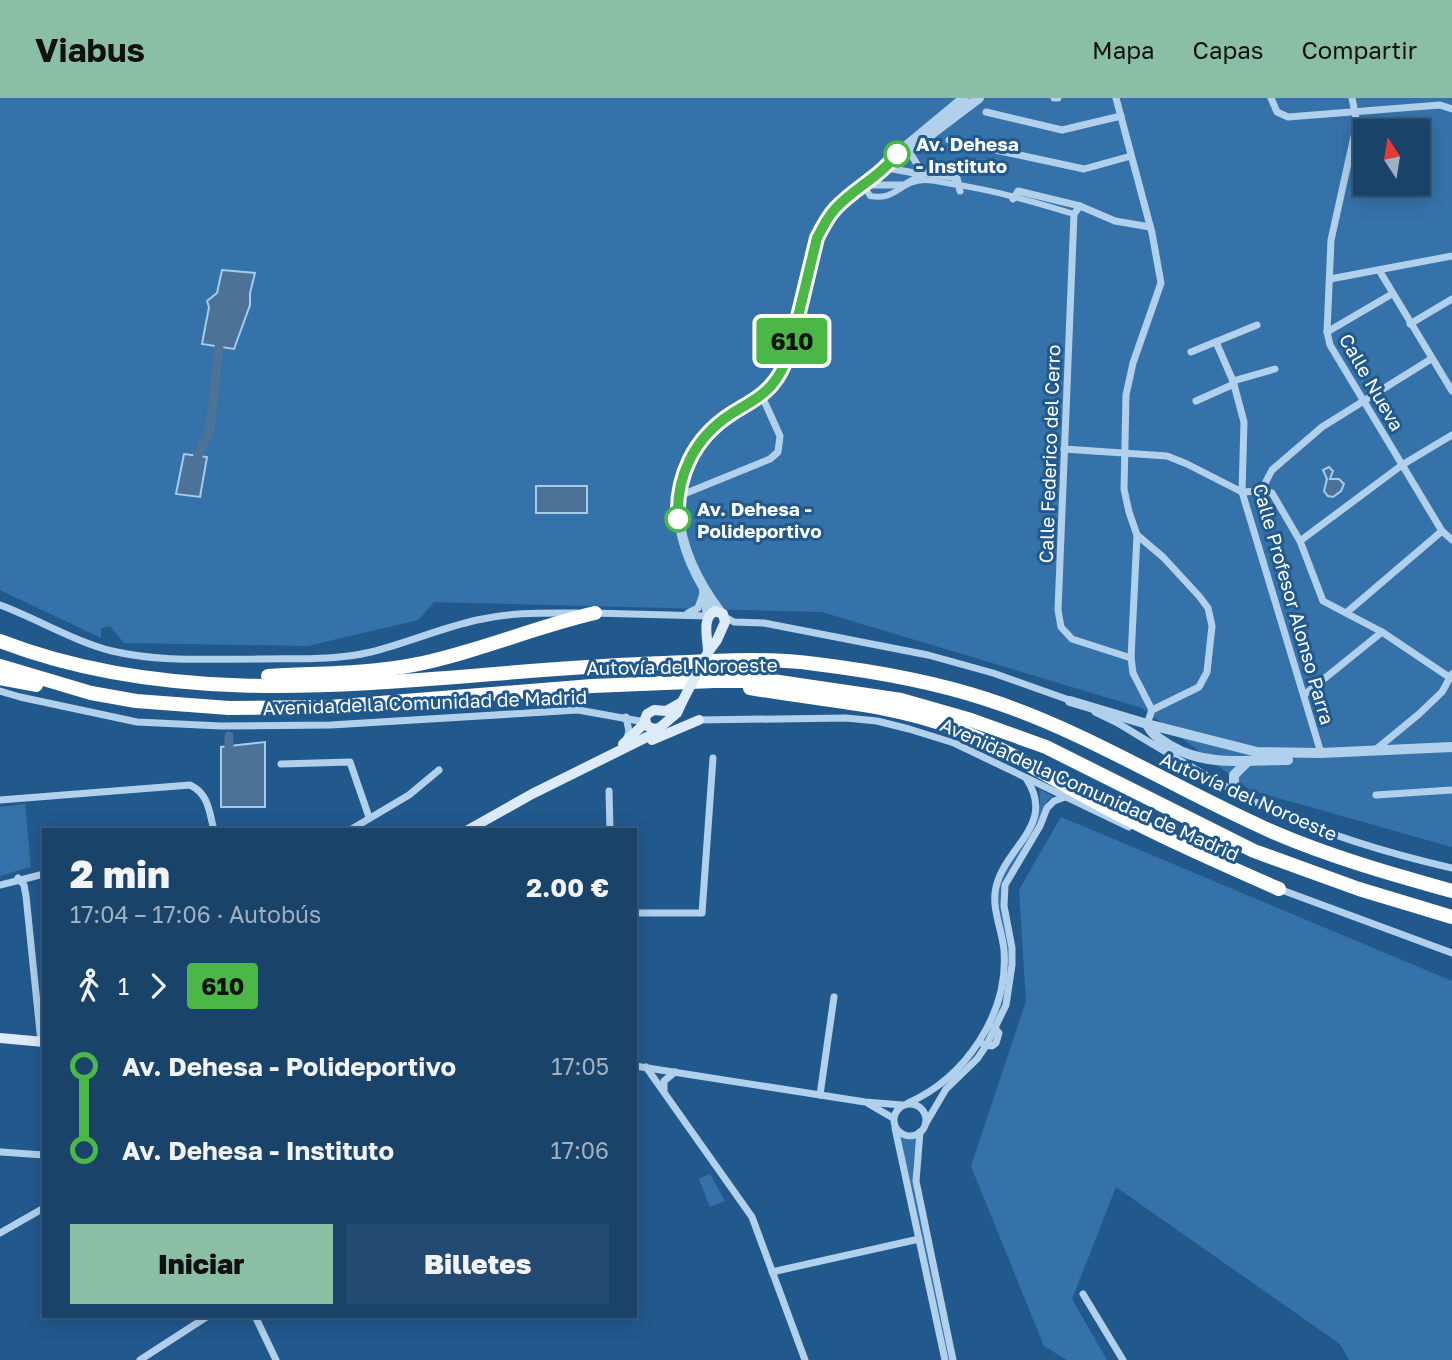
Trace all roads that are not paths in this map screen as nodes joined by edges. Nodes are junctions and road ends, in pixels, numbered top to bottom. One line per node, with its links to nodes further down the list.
1 (964, 98): 13 (street)
2 (979, 98): 11 (street)
3 (1116, 98): 9 (street)
4 (1271, 98): 7 (street)
5 (1352, 98): 7 (street, Calle Nueva)
6 (1452, 109): 7 (street)
7 (1355, 111): 24 (street, Calle Nueva)
8 (986, 112): 9 (street)
9 (1121, 116): 12 (street)
10 (949, 139): 12 (street)
11 (909, 151): 13 (street); 14 (street)
12 (1131, 156): 21 (street)
13 (887, 168): 14 (street); 15 (street)
14 (923, 174): 16 (street); 17 (street)
15 (864, 185): 16 (street); 16 (street); 36 (street)
16 (904, 185): 17 (street)
17 (960, 188): 18 (street)
18 (1013, 198): 19 (street); 20 (street)
19 (1080, 206): 20 (street); 21 (street)
20 (1074, 214): 40 (street, Calle Federico del Cerro)
21 (1150, 227): 41 (street)
22 (1452, 256): 23 (street)
23 (1379, 270): 24 (street); 25 (street)
24 (1331, 279): 29 (street, Calle Nueva)
25 (1392, 294): 27 (street); 29 (street)
26 (1452, 299): 27 (street)
27 (1410, 324): 32 (street)
28 (1257, 325): 30 (street)
29 (1326, 332): 38 (street, Calle Nueva)
30 (1216, 342): 31 (street); 34 (street, Calle Profesor Alonso Parra)
31 (1191, 352)
32 (1431, 359): 35 (street); 38 (street)
33 (1275, 369): 34 (street)
34 (1234, 383): 37 (street); 44 (street, Calle Profesor Alonso Parra)
35 (1452, 390)
36 (761, 394): 45 (street); 45 (street)
37 (1196, 401)
38 (1363, 401): 42 (street, Calle Nueva); 43 (street)
39 (1452, 435): 42 (street)
40 (1064, 449): 41 (street); 60 (street, Calle Federico del Cerro)
41 (1124, 451): 44 (street); 47 (street)
42 (1402, 465): 46 (street, Calle Nueva); 49 (street)
43 (1261, 491): 44 (street); 49 (street)
44 (1242, 492): 70 (street, Calle Profesor Alonso Parra)
45 (679, 496): 50 (street)
46 (1442, 531): 48 (street, Calle Nueva); 53 (street)
47 (1137, 535): 60 (street); 73 (street)
48 (1452, 540)
49 (1300, 541): 53 (street)
50 (704, 590): 54 (street); 55 (street); 56 (street)
51 (0, 605): 52 (street)
52 (595, 613): 55 (street); 64 (highway)
53 (1346, 613): 57 (street)
54 (722, 614): 56 (main road); 58 (main road); 71 (street)
55 (679, 615): 56 (street)
56 (708, 615): 58 (main road)
57 (1382, 632): 62 (street); 70 (street)
58 (713, 640): 72 (main road, bridge)
59 (0, 641): 64 (highway, Autovía del Noroeste)
60 (1131, 658): 73 (street)
61 (0, 666): 69 (highway, Autovía del Noroeste)
62 (1450, 676): 68 (street)
63 (0, 678): 69 (highway)
64 (165, 681): 108 (highway, Autovía del Noroeste)
65 (714, 681): 69 (highway, Autovía del Noroeste); 107 (highway); 110 (highway, Autovía del Noroeste)
66 (1452, 688): 68 (street)
67 (0, 691): 75 (street, Avenida de la Comunidad de Madrid)
68 (1442, 692): 83 (street)
69 (91, 693)
70 (1304, 695): 84 (street, Calle Profesor Alonso Parra)
71 (1070, 701): 78 (street); 94 (street)
72 (682, 702): 74 (main road); 79 (main road)
73 (1152, 710): 78 (street)
74 (660, 712): 77 (main road); 79 (main road)
75 (626, 718): 77 (street, Avenida de la Comunidad de Madrid); 80 (street)
76 (699, 720): 79 (street, Avenida de la Comunidad de Madrid); 87 (main road); 91 (street, Avenida de la Comunidad de Madrid)
77 (645, 722): 79 (main road); 80 (main road)
78 (1147, 724): 84 (street); 88 (street)
79 (661, 726): 82 (main road)
80 (625, 742): 82 (main road)
81 (1452, 747): 83 (street)
82 (615, 751): 87 (main road)
83 (1373, 751): 84 (street)
84 (1321, 753)
85 (1452, 753): 88 (street)
86 (713, 758): 109 (street)
87 (594, 762): 101 (main road)
88 (1247, 762): 94 (street)
89 (281, 764): 98 (street)
90 (439, 770): 98 (street)
91 (1025, 778): 96 (street, Avenida de la Comunidad de Madrid); 113 (street)
92 (1452, 790): 95 (street)
93 (610, 791): 102 (street)
94 (1238, 793): 103 (street)
95 (1376, 795)
96 (1065, 797): 107 (street, Avenida de la Comunidad de Madrid); 113 (street)
97 (0, 800): 99 (street)
98 (369, 817): 100 (street)
99 (213, 828)
100 (353, 828)
101 (472, 828)
102 (610, 828)
103 (1452, 868)
104 (42, 874): 105 (street)
105 (18, 878): 106 (street); 115 (street)
106 (0, 885)
107 (1279, 889): 111 (street, Avenida de la Comunidad de Madrid)
108 (1452, 891)
109 (637, 913)
110 (1452, 917)
111 (1452, 953)
112 (834, 997): 121 (street)
113 (993, 1026): 116 (street)
114 (0, 1038): 115 (main road)
115 (42, 1042)
116 (983, 1044): 123 (street); 125 (street)
117 (637, 1066): 118 (street)
118 (646, 1067): 119 (street); 120 (street)
119 (676, 1072): 120 (street); 121 (street)
120 (664, 1091): 133 (street)
121 (820, 1095): 122 (street)
122 (865, 1102): 123 (street); 124 (street)
123 (905, 1104): 124 (street); 125 (street)
124 (893, 1118): 126 (street)
125 (926, 1123): 127 (street)
126 (895, 1128): 127 (street); 132 (street)
127 (920, 1132): 141 (street)
128 (1, 1152): 129 (street)
129 (42, 1155)
130 (42, 1209): 131 (street)
131 (0, 1233)
132 (919, 1239): 133 (street); 140 (street)
133 (772, 1272): 139 (street)
134 (1083, 1294): 142 (street)
135 (205, 1318): 137 (street)
136 (256, 1318): 138 (street)
137 (140, 1360)
138 (276, 1360)
139 (805, 1360)
140 (945, 1360)
141 (953, 1360)
142 (1123, 1360)

